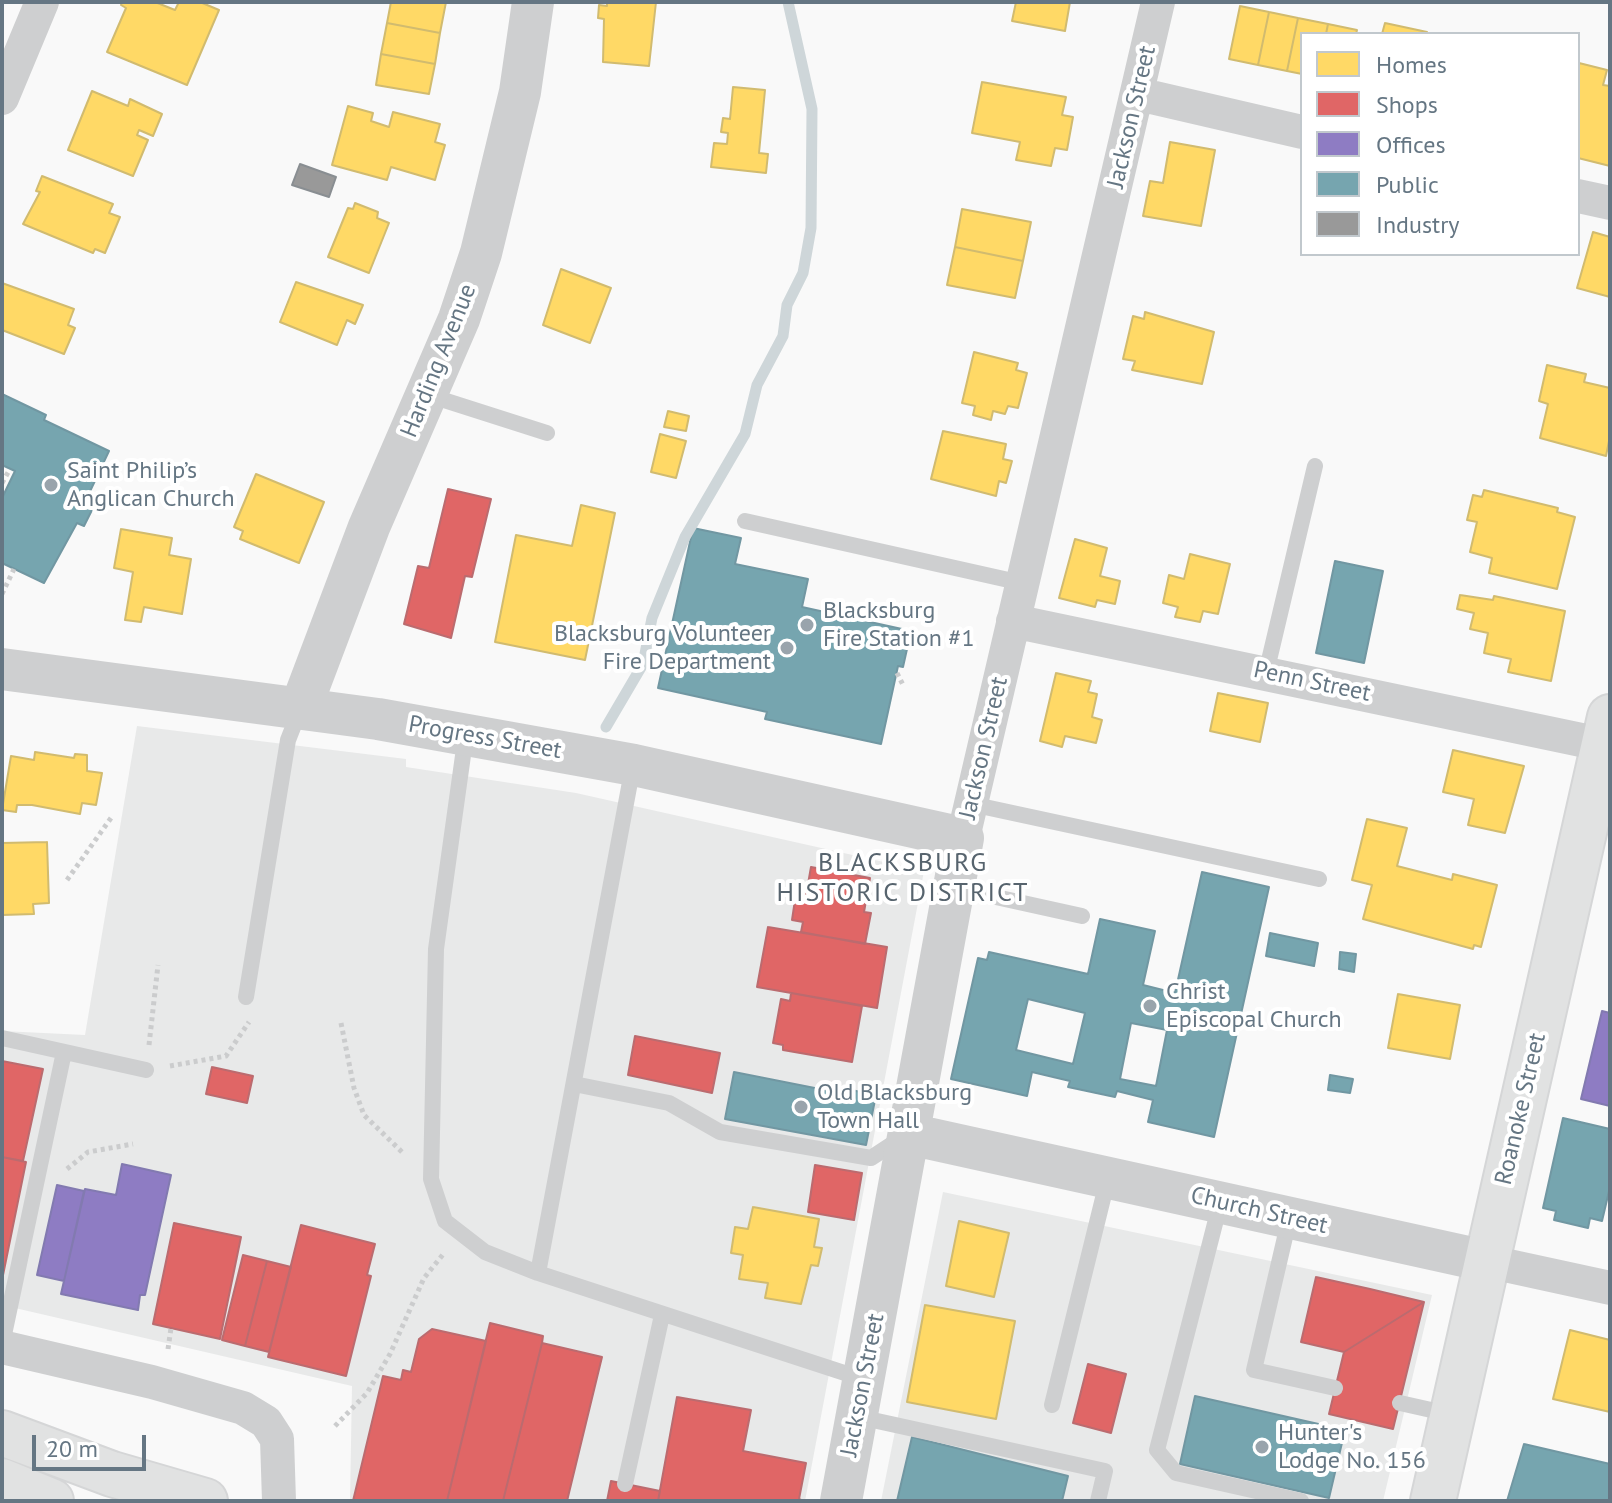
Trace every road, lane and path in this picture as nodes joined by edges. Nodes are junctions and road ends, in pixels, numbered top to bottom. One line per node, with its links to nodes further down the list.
1 (42, 2): 5 (street)
2 (533, 2): 9 (street, Harding Avenue)
3 (1158, 2): 4 (street, Jackson Street)
4 (1138, 94): 6 (street); 16 (street, Jackson Street)
5 (2, 98)
6 (1300, 132)
7 (1580, 196): 8 (street)
8 (1610, 203)
9 (428, 395): 10 (lane); 23 (street, Harding Avenue)
10 (547, 433)
11 (1315, 466): 21 (lane)
12 (10, 469): 13 (path)
13 (3, 481)
14 (745, 521): 16 (lane)
15 (14, 569): 17 (path)
16 (1022, 583): 18 (street, Jackson Street)
17 (2, 591)
18 (1013, 621): 21 (street, Penn Street); 28 (street, Jackson Street)
19 (2, 669): 23 (street, Progress Street)
20 (897, 673): 22 (path)
21 (1266, 673): 25 (street, Penn Street)
22 (903, 685)
23 (301, 707): 24 (street, Progress Street); 34 (lane)
24 (466, 734): 26 (street, Progress Street); 45 (lane)
25 (1608, 736): 49 (main road, Roanoke Street)
26 (634, 765): 28 (street, Progress Street); 40 (lane)
27 (111, 818): 30 (path)
28 (967, 821): 29 (lane); 31 (street, Jackson Street)
29 (1319, 879)
30 (67, 880)
31 (954, 888): 32 (lane); 41 (street, Jackson Street)
32 (1082, 916)
33 (158, 965): 39 (path)
34 (246, 997)
35 (257, 1011): 39 (path)
36 (341, 1023): 45 (path)
37 (2, 1038): 38 (lane)
38 (64, 1052): 39 (lane); 54 (lane)
39 (146, 1070)
40 (574, 1084): 41 (lane); 50 (lane)
41 (909, 1134): 44 (street, Church Street); 57 (street, Jackson Street)
42 (133, 1144): 43 (path)
43 (88, 1152)
44 (1108, 1178): 46 (street, Church Street); 59 (lane)
45 (431, 1179): 50 (lane)
46 (1220, 1203): 47 (street, Church Street); 70 (lane)
47 (1290, 1218): 49 (street, Church Street); 56 (lane)
48 (446, 1250): 61 (path)
49 (1486, 1261): 51 (street, Church Street); 60 (main road, Roanoke Street)
50 (538, 1273): 52 (lane)
51 (1610, 1288)
52 (662, 1315): 57 (lane); 64 (lane)
53 (171, 1328): 55 (path)
54 (2, 1346): 67 (street)
55 (168, 1350)
56 (1335, 1388)
57 (861, 1398): 68 (street, Jackson Street); 69 (lane)
58 (1400, 1403): 60 (lane)
59 (1052, 1405)
60 (1452, 1415): 71 (main road, Roanoke Street)
61 (335, 1426)
62 (2, 1433): 66 (main road)
63 (2, 1481): 65 (main road)
64 (625, 1484)
65 (51, 1501)
66 (205, 1501)
67 (279, 1501)
68 (841, 1501)
69 (1098, 1501)
70 (1301, 1501)
71 (1433, 1501)

